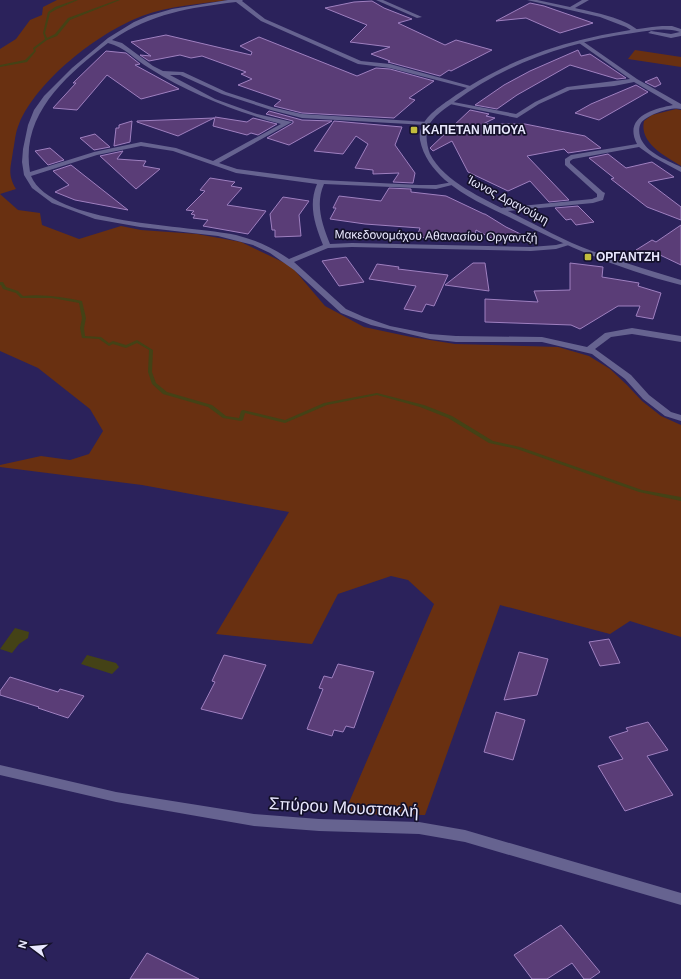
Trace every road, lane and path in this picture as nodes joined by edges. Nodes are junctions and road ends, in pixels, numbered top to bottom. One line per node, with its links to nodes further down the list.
1 (236, 0): 2 (street); 15 (street); 19 (street)
2 (240, 0)
3 (379, 0): 7 (street)
4 (530, 0): 6 (street)
5 (586, 0): 6 (street)
6 (570, 10): 11 (street)
7 (419, 17)
8 (681, 22): 9 (street)
9 (663, 30): 10 (street); 11 (street); 13 (street)
10 (681, 30)
11 (636, 31): 16 (street)
12 (681, 34): 13 (street)
13 (671, 36): 14 (street)
14 (681, 38)
15 (108, 41): 17 (street); 28 (street)
16 (581, 42): 18 (street); 19 (street)
17 (163, 73): 22 (street); 23 (street)
18 (635, 80): 20 (street); 21 (street)
19 (471, 87): 20 (street)
20 (448, 103): 24 (street)
21 (680, 106): 25 (street)
22 (302, 116): 23 (street); 24 (street)
23 (285, 123): 26 (street)
24 (426, 123): 30 (street, Ίωνος Δραγούμη)
25 (640, 145): 27 (street); 31 (street)
26 (214, 163): 28 (street); 29 (street)
27 (681, 170)
28 (27, 175): 34 (street)
29 (321, 182): 30 (street); 33 (street, Μακεδονομάχου Αθανασίου Οργαντζή)
30 (454, 184): 31 (street, Ίωνος Δραγούμη)
31 (501, 210): 32 (street, Ίωνος Δραγούμη)
32 (568, 244): 33 (street, Μακεδονομάχου Αθανασίου Οργαντζή); 35 (street, Ίωνος Δραγούμη)
33 (327, 246): 34 (street, Μακεδονομάχου Αθανασίου Οργαντζή)
34 (290, 261): 37 (street)
35 (681, 283)
36 (681, 339): 37 (street)
37 (589, 350): 38 (street)
38 (681, 418)
39 (0, 770): 40 (street, Σπύρου Μουστακλή)
40 (681, 899)

